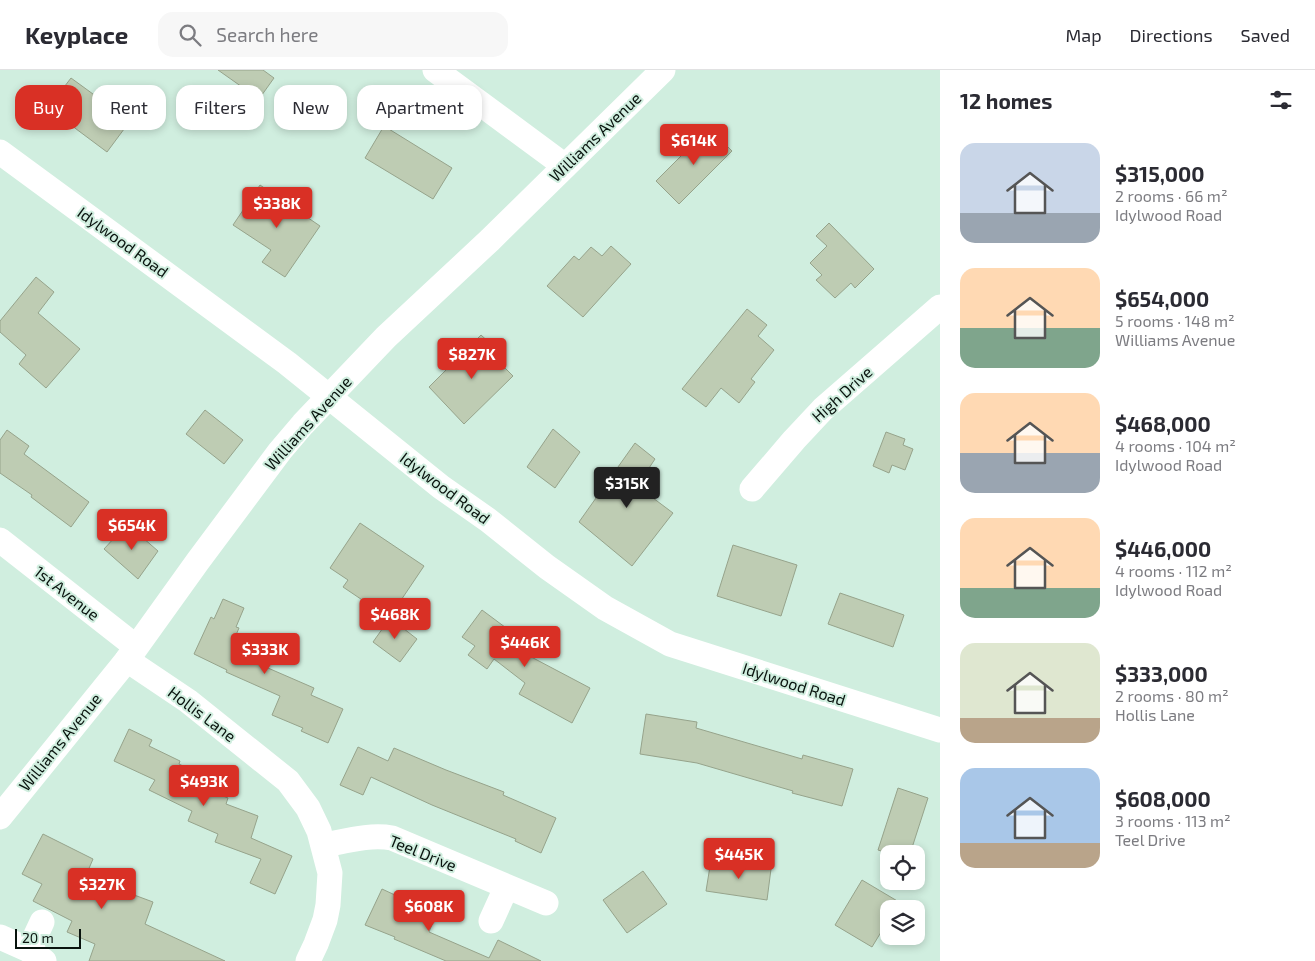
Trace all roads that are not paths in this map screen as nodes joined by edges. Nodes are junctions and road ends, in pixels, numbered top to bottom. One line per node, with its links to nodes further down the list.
1 (435, 70): 4 (street)
2 (663, 70): 4 (street, Williams Avenue)
3 (0, 152): 6 (street, Idylwood Road)
4 (566, 166): 6 (street, Williams Avenue)
5 (940, 306): 7 (street, High Drive)
6 (328, 397): 9 (street, Williams Avenue); 10 (street, Idylwood Road)
7 (752, 489)
8 (0, 540): 9 (street, 1st Avenue)
9 (131, 653): 11 (street, Williams Avenue); 12 (street, Hollis Lane)
10 (940, 730)
11 (0, 817)
12 (324, 845): 13 (street, Teel Drive); 19 (street, Hollis Lane)
13 (506, 888): 14 (street, Teel Drive); 15 (street)
14 (546, 903)
15 (491, 920)
16 (42, 922): 18 (street)
17 (0, 937): 18 (street)
18 (37, 956)
19 (308, 961)

